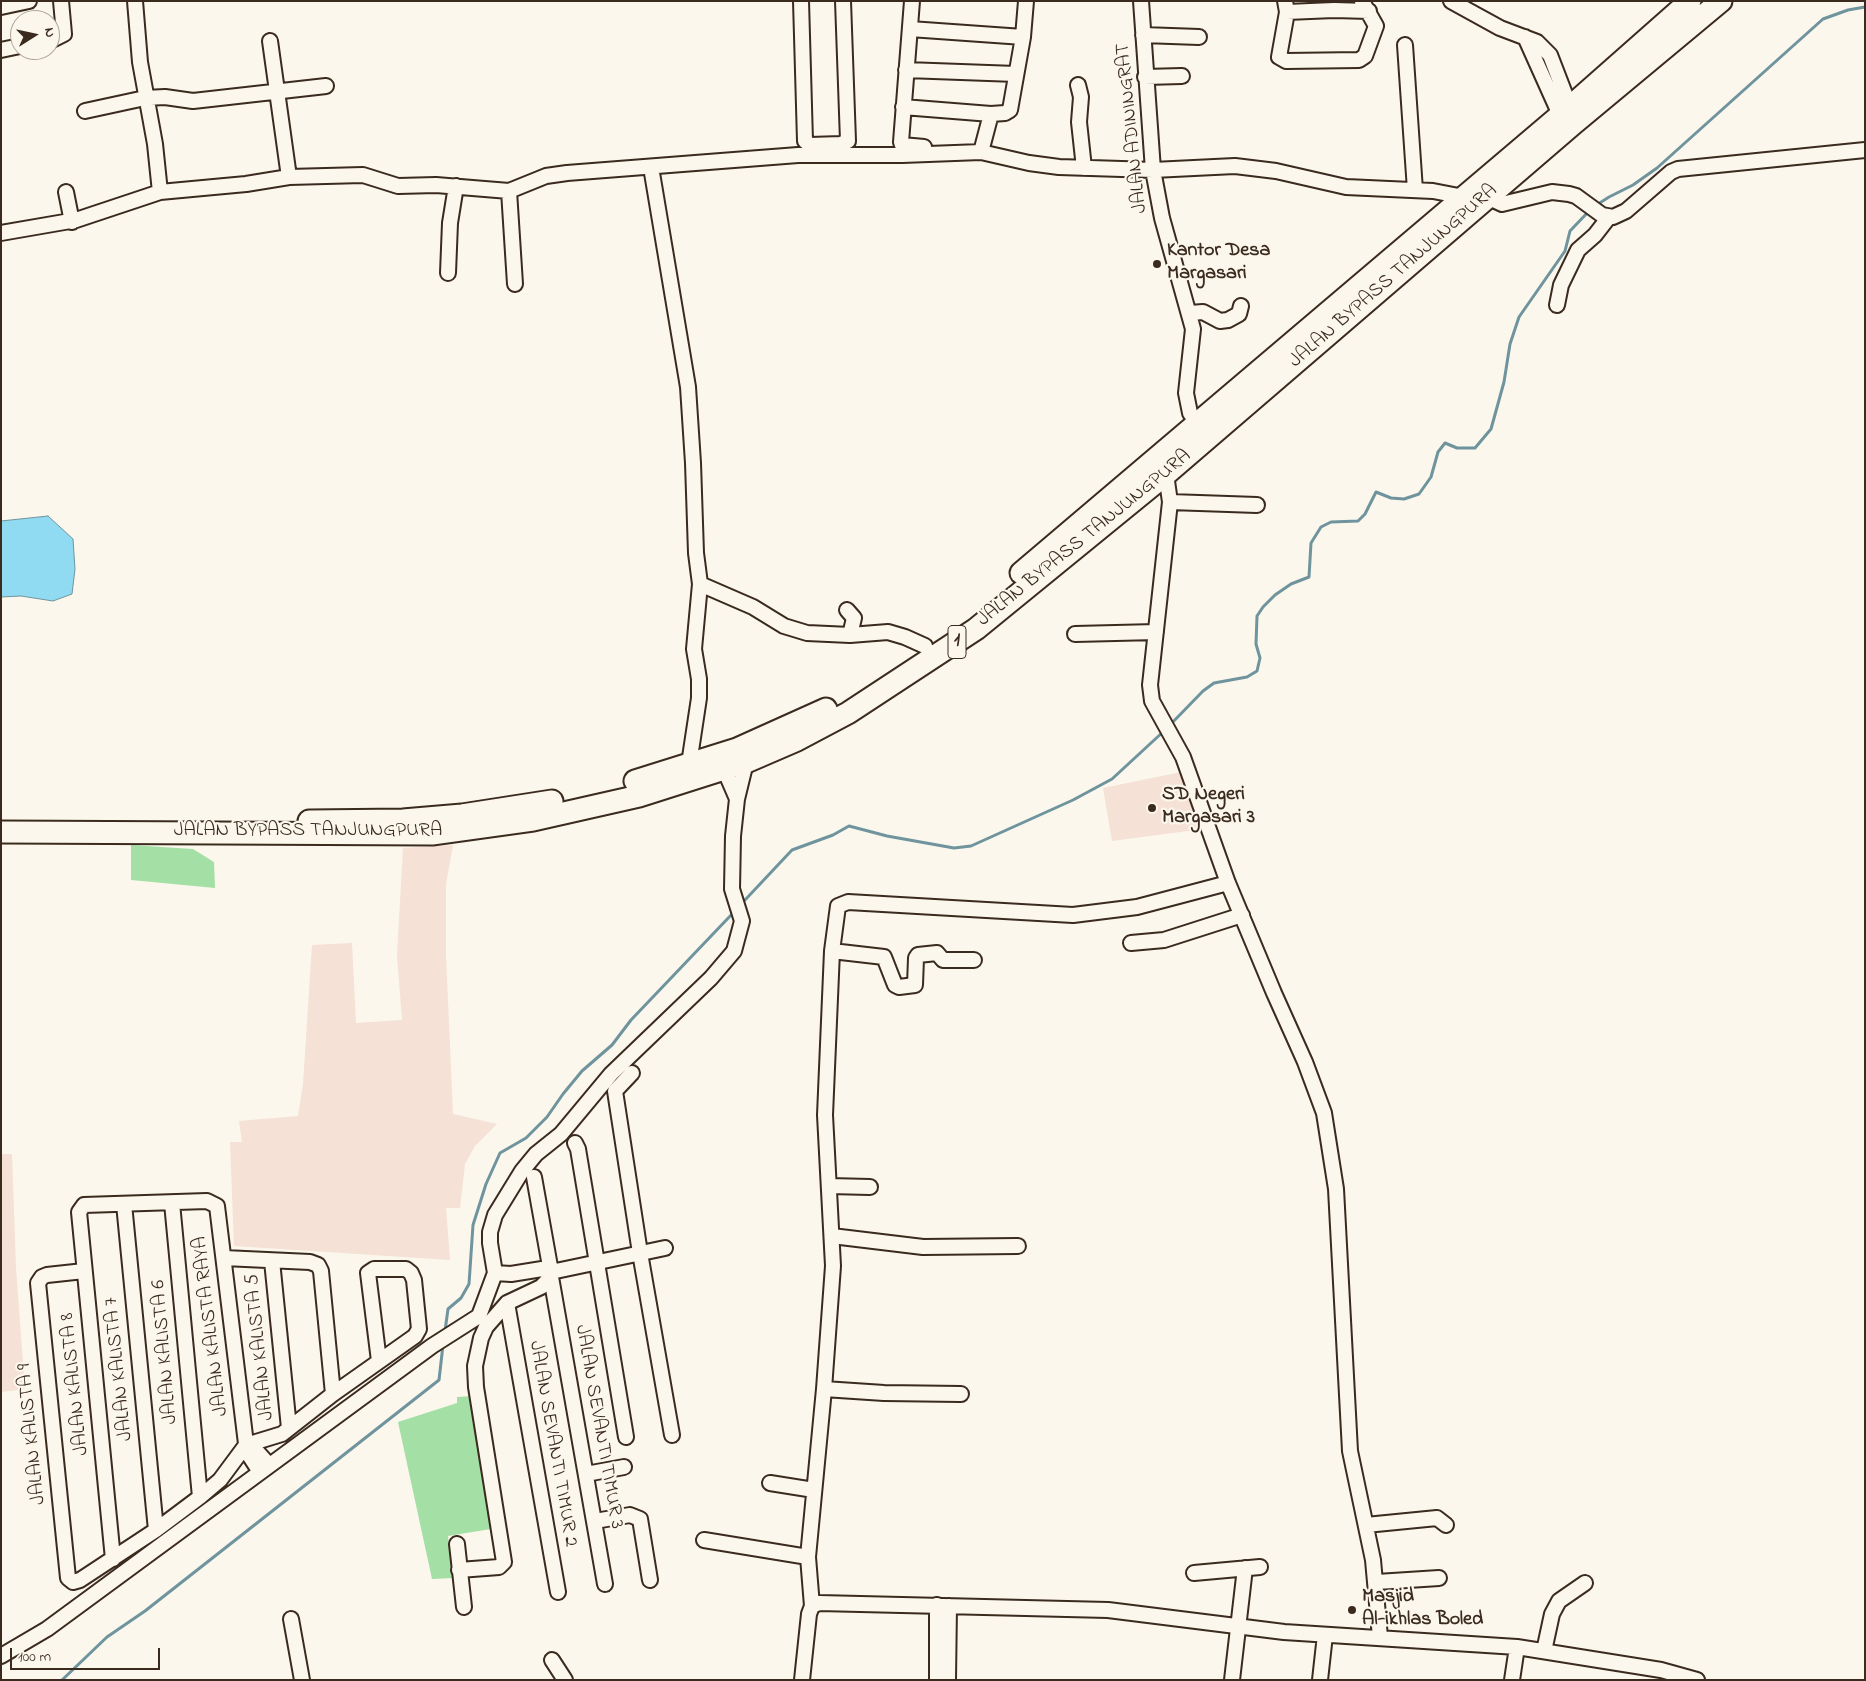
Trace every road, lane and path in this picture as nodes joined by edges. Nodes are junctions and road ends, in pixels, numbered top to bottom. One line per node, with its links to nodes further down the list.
1 (29, 1): 14 (street)
2 (62, 1): 18 (street)
3 (136, 1): 30 (street)
4 (801, 1): 5 (street)
5 (843, 1)
6 (912, 1): 16 (street)
7 (1026, 1): 19 (street)
8 (1141, 1): 17 (street, JALAN ADININGRAT)
9 (1690, 1): 32 (highway, JALAN BYPASS TANJUNGPURA / 1)
10 (1720, 1): 47 (highway, JALAN BYPASS TANJUNGPURA / 1)
11 (1456, 2): 32 (street)
12 (1334, 5): 13 (street); 15 (street)
13 (1365, 6): 15 (street)
14 (1, 7)
15 (1286, 7)
16 (910, 29): 19 (street); 23 (street)
17 (1143, 35): 20 (street); 26 (street, JALAN ADININGRAT)
18 (60, 36)
19 (1024, 37): 24 (street)
20 (1199, 37)
21 (270, 41): 29 (street)
22 (1405, 45): 42 (street)
23 (906, 70): 24 (street); 31 (street)
24 (1016, 74): 34 (street)
25 (1182, 76): 26 (street)
26 (1146, 77): 39 (street, JALAN ADININGRAT)
27 (1078, 85): 38 (street)
28 (326, 86): 29 (street)
29 (278, 92): 30 (street); 40 (street)
30 (145, 98): 33 (street); 45 (street)
31 (903, 107): 34 (street); 35 (street)
32 (1565, 110): 46 (highway, JALAN BYPASS TANJUNGPURA / 1)
33 (85, 111)
34 (991, 114): 35 (street)
35 (982, 150): 37 (street); 38 (street)
36 (1865, 150): 48 (street)
37 (651, 167): 43 (street); 60 (street)
38 (1084, 168): 39 (street)
39 (1153, 170): 42 (street); 55 (street, JALAN ADININGRAT)
40 (289, 177): 41 (street); 45 (street)
41 (456, 186): 43 (street); 51 (street)
42 (1415, 190): 46 (street)
43 (509, 191): 52 (street)
44 (66, 192): 49 (street)
45 (160, 192): 49 (street)
46 (1464, 197): 56 (highway, JALAN BYPASS TANJUNGPURA / 1)
47 (1487, 197): 48 (street); 57 (highway, JALAN BYPASS TANJUNGPURA / 1)
48 (1606, 216): 53 (street)
49 (72, 222): 50 (street)
50 (1, 232)
51 (448, 273)
52 (515, 284)
53 (1557, 305)
54 (1241, 306): 55 (street)
55 (1190, 313): 56 (street, JALAN ADININGRAT)
56 (1197, 423): 65 (highway, JALAN BYPASS TANJUNGPURA / 1)
57 (1166, 474): 58 (street); 66 (highway, JALAN BYPASS TANJUNGPURA / 1)
58 (1170, 502): 59 (street); 62 (street)
59 (1257, 505)
60 (700, 584): 64 (street); 67 (street)
61 (847, 610): 64 (street)
62 (1156, 632): 63 (street); 72 (street)
63 (1075, 634)
64 (850, 635): 65 (street)
65 (925, 646): 67 (highway, JALAN BYPASS TANJUNGPURA / 1)
66 (746, 762): 68 (highway, JALAN BYPASS TANJUNGPURA / 1); 69 (street)
67 (689, 764): 70 (highway, JALAN BYPASS TANJUNGPURA / 1)
68 (724, 769): 69 (street); 71 (highway, JALAN BYPASS TANJUNGPURA / 1)
69 (737, 799): 92 (street)
70 (1, 820)
71 (1, 832)
72 (1228, 883): 73 (street); 75 (street)
73 (1242, 915): 74 (street); 110 (street)
74 (1131, 943)
75 (832, 951): 76 (street); 80 (street)
76 (974, 960)
77 (632, 1072): 87 (street)
78 (575, 1143): 90 (street)
79 (534, 1177): 93 (street, JALAN SEVANTI TIMUR 3)
80 (829, 1186): 81 (street); 84 (street)
81 (870, 1187)
82 (172, 1203): 83 (street); 88 (street, JALAN KALISTA RAYA); 108 (street, JALAN KALISTA 6)
83 (124, 1204): 91 (street, JALAN KALISTA 8); 112 (street, JALAN KALISTA 7)
84 (832, 1236): 85 (street); 96 (street)
85 (1018, 1246)
86 (665, 1248): 87 (street)
87 (640, 1253): 90 (street); 100 (street)
88 (224, 1258): 89 (street); 102 (street, JALAN KALISTA RAYA)
89 (272, 1261): 97 (street); 99 (street, JALAN KALISTA 5)
90 (596, 1262): 93 (street); 101 (street)
91 (84, 1271): 116 (street, JALAN KALISTA 8); 116 (street, JALAN KALISTA 9)
92 (495, 1273): 93 (street); 104 (street)
93 (551, 1274): 94 (street); 105 (street, JALAN SEVANTI TIMUR 3)
94 (507, 1304): 119 (street); 126 (street, JALAN SEVANTI TIMUR 2)
95 (379, 1361): 95 (street); 97 (street)
96 (824, 1389): 98 (street); 107 (street)
97 (333, 1394): 99 (street)
98 (961, 1394)
99 (289, 1428): 102 (street)
100 (672, 1435)
101 (626, 1437)
102 (246, 1445): 104 (street); 108 (street)
103 (624, 1467): 105 (street)
104 (265, 1469): 136 (street)
105 (586, 1474): 109 (street, JALAN SEVANTI TIMUR 3)
106 (770, 1483): 107 (street)
107 (814, 1490): 115 (street)
108 (200, 1497): 112 (street)
109 (594, 1521): 122 (street); 125 (street, JALAN SEVANTI TIMUR 3)
110 (1366, 1524): 111 (street); 123 (street)
111 (1446, 1525)
112 (156, 1530): 116 (street)
113 (704, 1540): 115 (street)
114 (457, 1544): 119 (street)
115 (808, 1557): 127 (street)
116 (113, 1559)
117 (1260, 1567): 118 (street)
118 (1245, 1568): 120 (street); 131 (street)
119 (460, 1570): 129 (street)
120 (1194, 1573)
121 (1438, 1578): 123 (street)
122 (650, 1580)
123 (1377, 1582): 133 (street)
124 (1585, 1583): 135 (street)
125 (605, 1584)
126 (558, 1592)
127 (812, 1606): 128 (street); 140 (street)
128 (943, 1606): 131 (street); 141 (street); 142 (street)
129 (464, 1607)
130 (291, 1619): 138 (street)
131 (1239, 1626): 132 (street); 143 (street)
132 (1325, 1635): 133 (street); 144 (street)
133 (1380, 1637): 134 (street)
134 (1517, 1647): 135 (street); 145 (street)
135 (1544, 1651): 146 (street)
136 (1, 1656)
137 (552, 1660): 139 (street)
138 (302, 1680)
139 (565, 1680)
140 (802, 1680)
141 (938, 1680)
142 (948, 1680)
143 (1232, 1680)
144 (1320, 1680)
145 (1512, 1680)
146 (1697, 1680)

